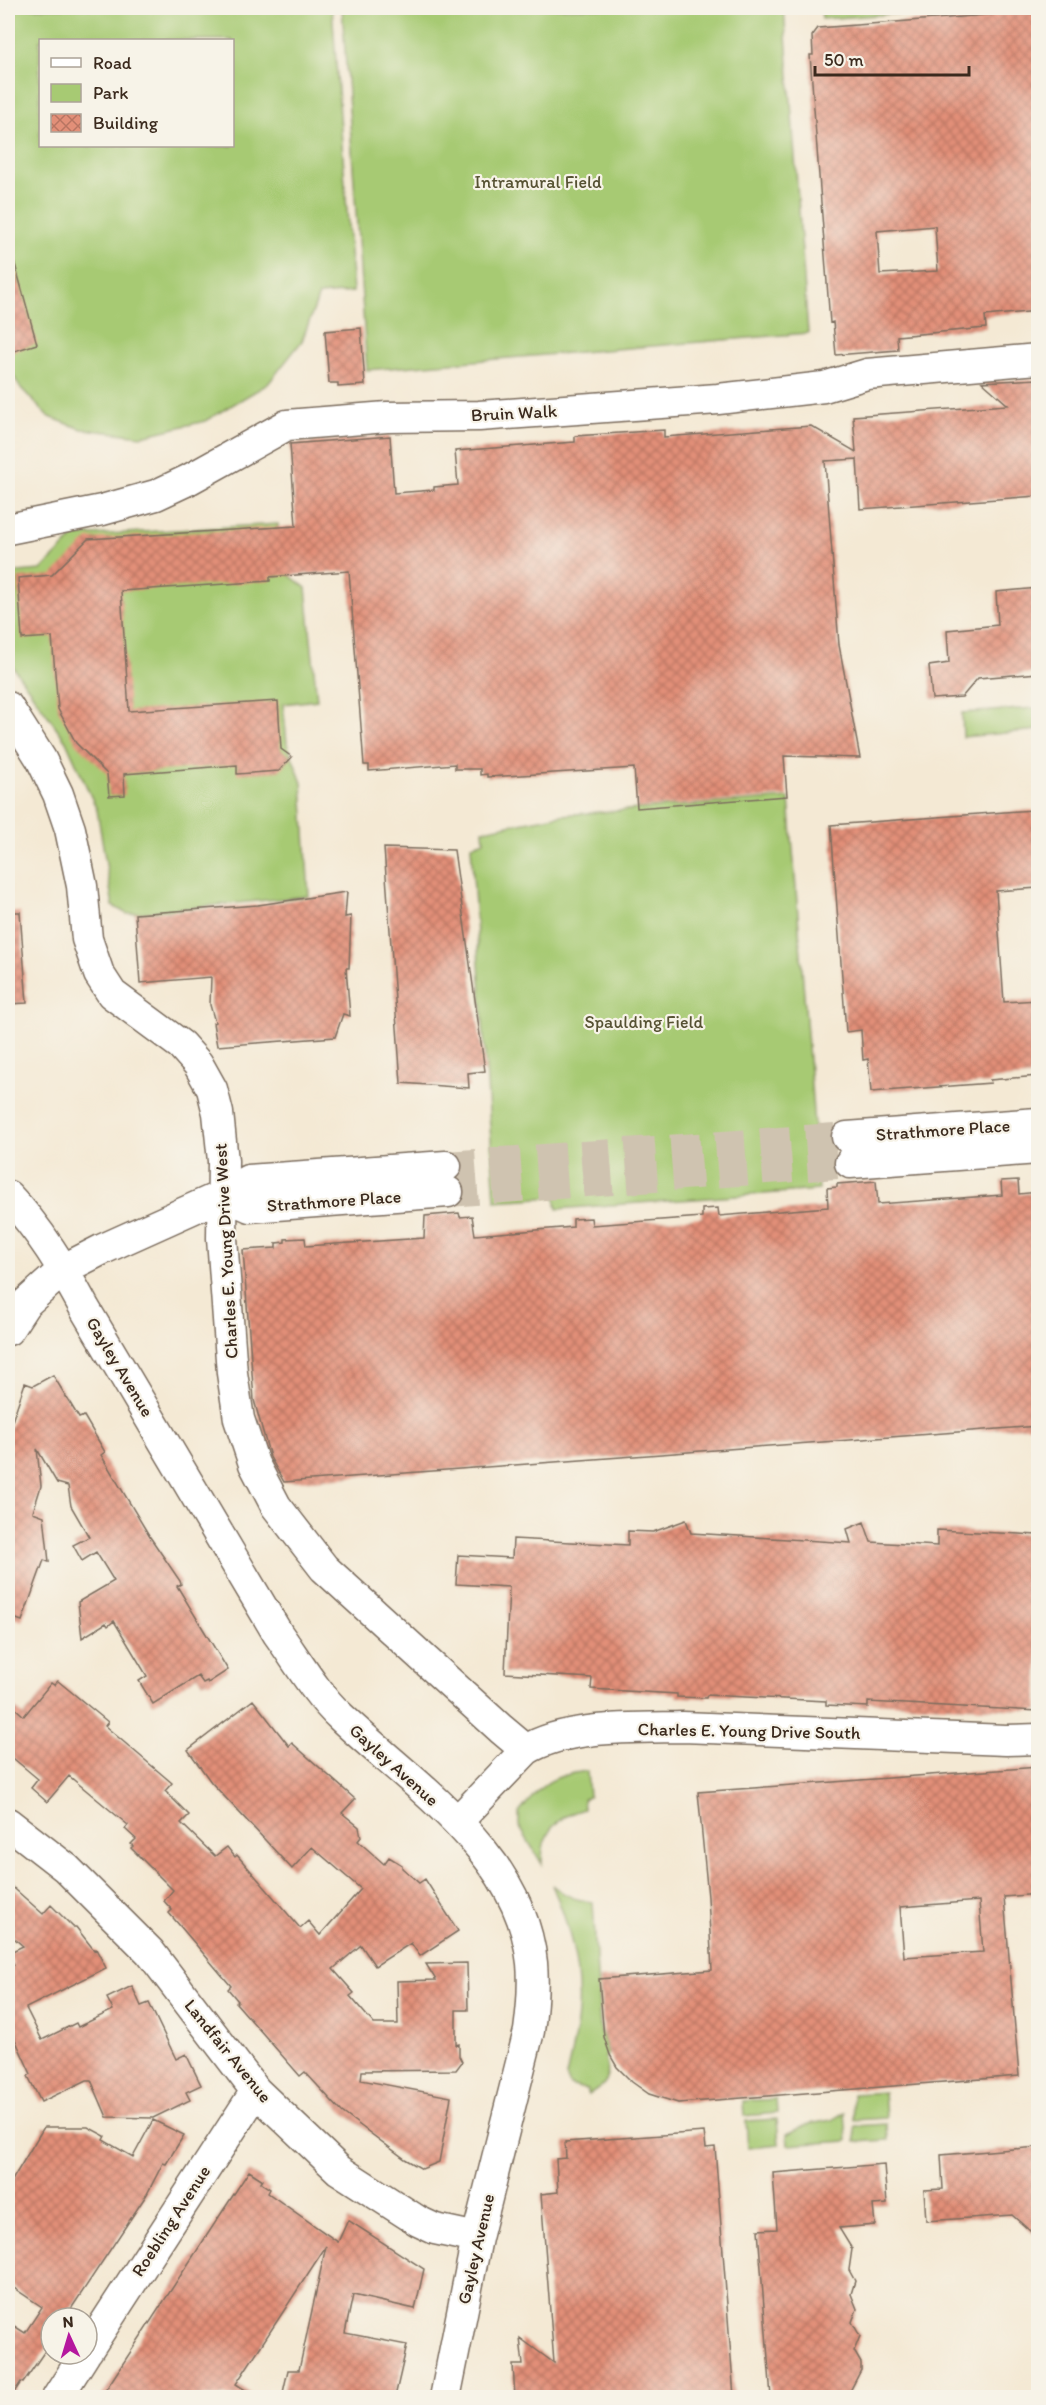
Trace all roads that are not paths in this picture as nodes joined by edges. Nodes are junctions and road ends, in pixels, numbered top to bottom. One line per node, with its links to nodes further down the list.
1 (1038, 359): 2 (street, Bruin Walk)
2 (8, 529)
3 (8, 707): 7 (street, Charles E. Young Drive West)
4 (1038, 1123): 5 (street, Strathmore Place)
5 (1038, 1149)
6 (447, 1179): 7 (street, Strathmore Place)
7 (223, 1195): 9 (street); 12 (street, Charles E. Young Drive West)
8 (8, 1196): 9 (street, Gayley Avenue)
9 (64, 1269): 10 (street); 13 (street, Gayley Avenue)
10 (8, 1330)
11 (1038, 1740): 12 (street, Charles E. Young Drive South)
12 (526, 1750): 13 (street, Charles E. Young Drive South)
13 (457, 1822): 16 (street, Gayley Avenue)
14 (8, 1823): 15 (street, Landfair Avenue)
15 (256, 2091): 16 (street, Landfair Avenue); 17 (street, Roebling Avenue)
16 (477, 2238): 20 (street, Gayley Avenue)
17 (99, 2332)
18 (77, 2366): 19 (street, Roebling Avenue)
19 (57, 2397)
20 (445, 2397)

